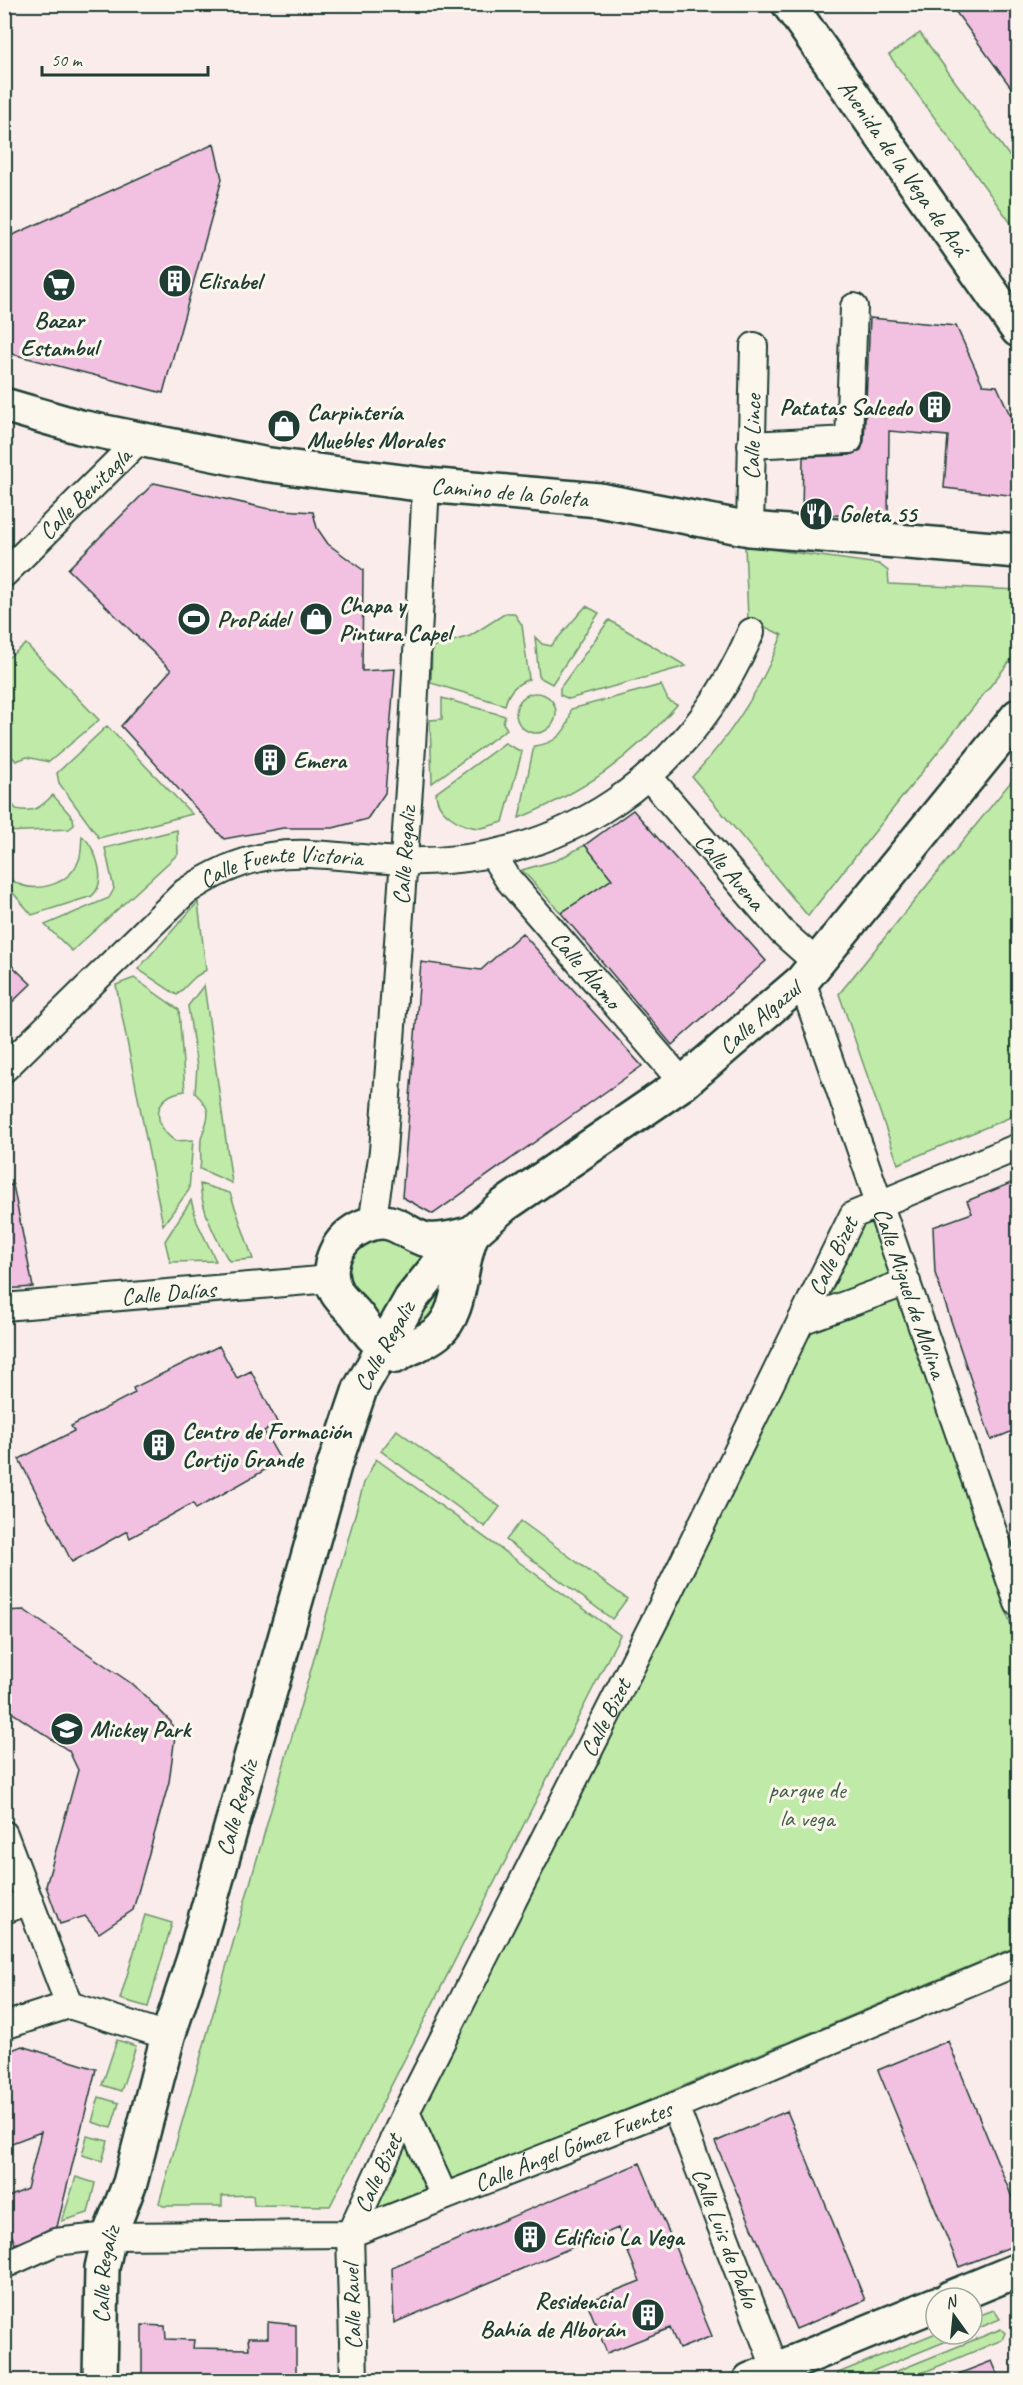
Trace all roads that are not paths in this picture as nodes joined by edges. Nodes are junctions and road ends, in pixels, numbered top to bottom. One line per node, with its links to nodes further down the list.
1 (789, 4): 3 (street, Avenida de la Vega de Acá)
2 (854, 307): 7 (street)
3 (1018, 330)
4 (754, 346): 7 (street, Calle Lince)
5 (4, 405): 6 (street, Camino de la Goleta)
6 (140, 440): 8 (street, Camino de la Goleta); 11 (street, Calle Benitagla)
7 (751, 445): 9 (street, Calle Lince)
8 (426, 485): 9 (street, Camino de la Goleta); 16 (street, Calle Regaliz)
9 (750, 529): 10 (street, Camino de la Goleta)
10 (1018, 551)
11 (4, 574)
12 (751, 632): 14 (street, Calle Fuente Victoria)
13 (1018, 716): 17 (street, Calle Algazul)
14 (648, 776): 15 (street, Calle Fuente Victoria); 17 (street, Calle Avena)
15 (493, 855): 16 (street, Calle Fuente Victoria); 19 (street, Calle Álamo)
16 (404, 861): 18 (street, Calle Fuente Victoria); 22 (street, Calle Regaliz)
17 (809, 972): 19 (street, Calle Algazul); 21 (street, Calle Miguel de Molina)
18 (4, 1069)
19 (683, 1083): 23 (street, Calle Algazul)
20 (1018, 1147): 21 (street, Calle Bizet)
21 (878, 1206): 25 (street, Calle Miguel de Molina); 27 (street, Calle Bizet)
22 (372, 1224): 23 (street); 24 (street)
23 (440, 1258): 28 (street, Calle Regaliz)
24 (331, 1279): 26 (street, Calle Dalías); 28 (street)
25 (907, 1282): 27 (street, Calle Bizet); 29 (street, Calle Miguel de Molina)
26 (4, 1307)
27 (801, 1321): 39 (street, Calle Bizet)
28 (383, 1347): 37 (street, Calle Regaliz)
29 (1012, 1558): 30 (street, Calle Miguel de Molina)
30 (1018, 1603)
31 (4, 1834): 32 (street)
32 (30, 1901): 33 (street); 35 (street)
33 (4, 1910)
34 (1018, 1962): 38 (street, Calle Ángel Gómez Fuentes)
35 (69, 2004): 36 (street); 37 (street)
36 (4, 2026)
37 (168, 2036): 42 (street, Calle Regaliz)
38 (675, 2106): 40 (street, Calle Ángel Gómez Fuentes); 47 (street, Calle Luis de Pablo)
39 (406, 2112): 40 (street, Calle Bizet); 41 (street, Calle Bizet)
40 (444, 2196): 41 (street, Calle Ángel Gómez Fuentes)
41 (350, 2234): 42 (street, Calle Ángel Gómez Fuentes); 49 (street, Calle Ravel)
42 (109, 2236): 43 (street, Calle Ángel Gómez Fuentes); 48 (street, Calle Regaliz)
43 (4, 2265)
44 (1018, 2270): 45 (street)
45 (979, 2286)
46 (924, 2309): 47 (street)
47 (763, 2375)
48 (100, 2380)
49 (354, 2380)

